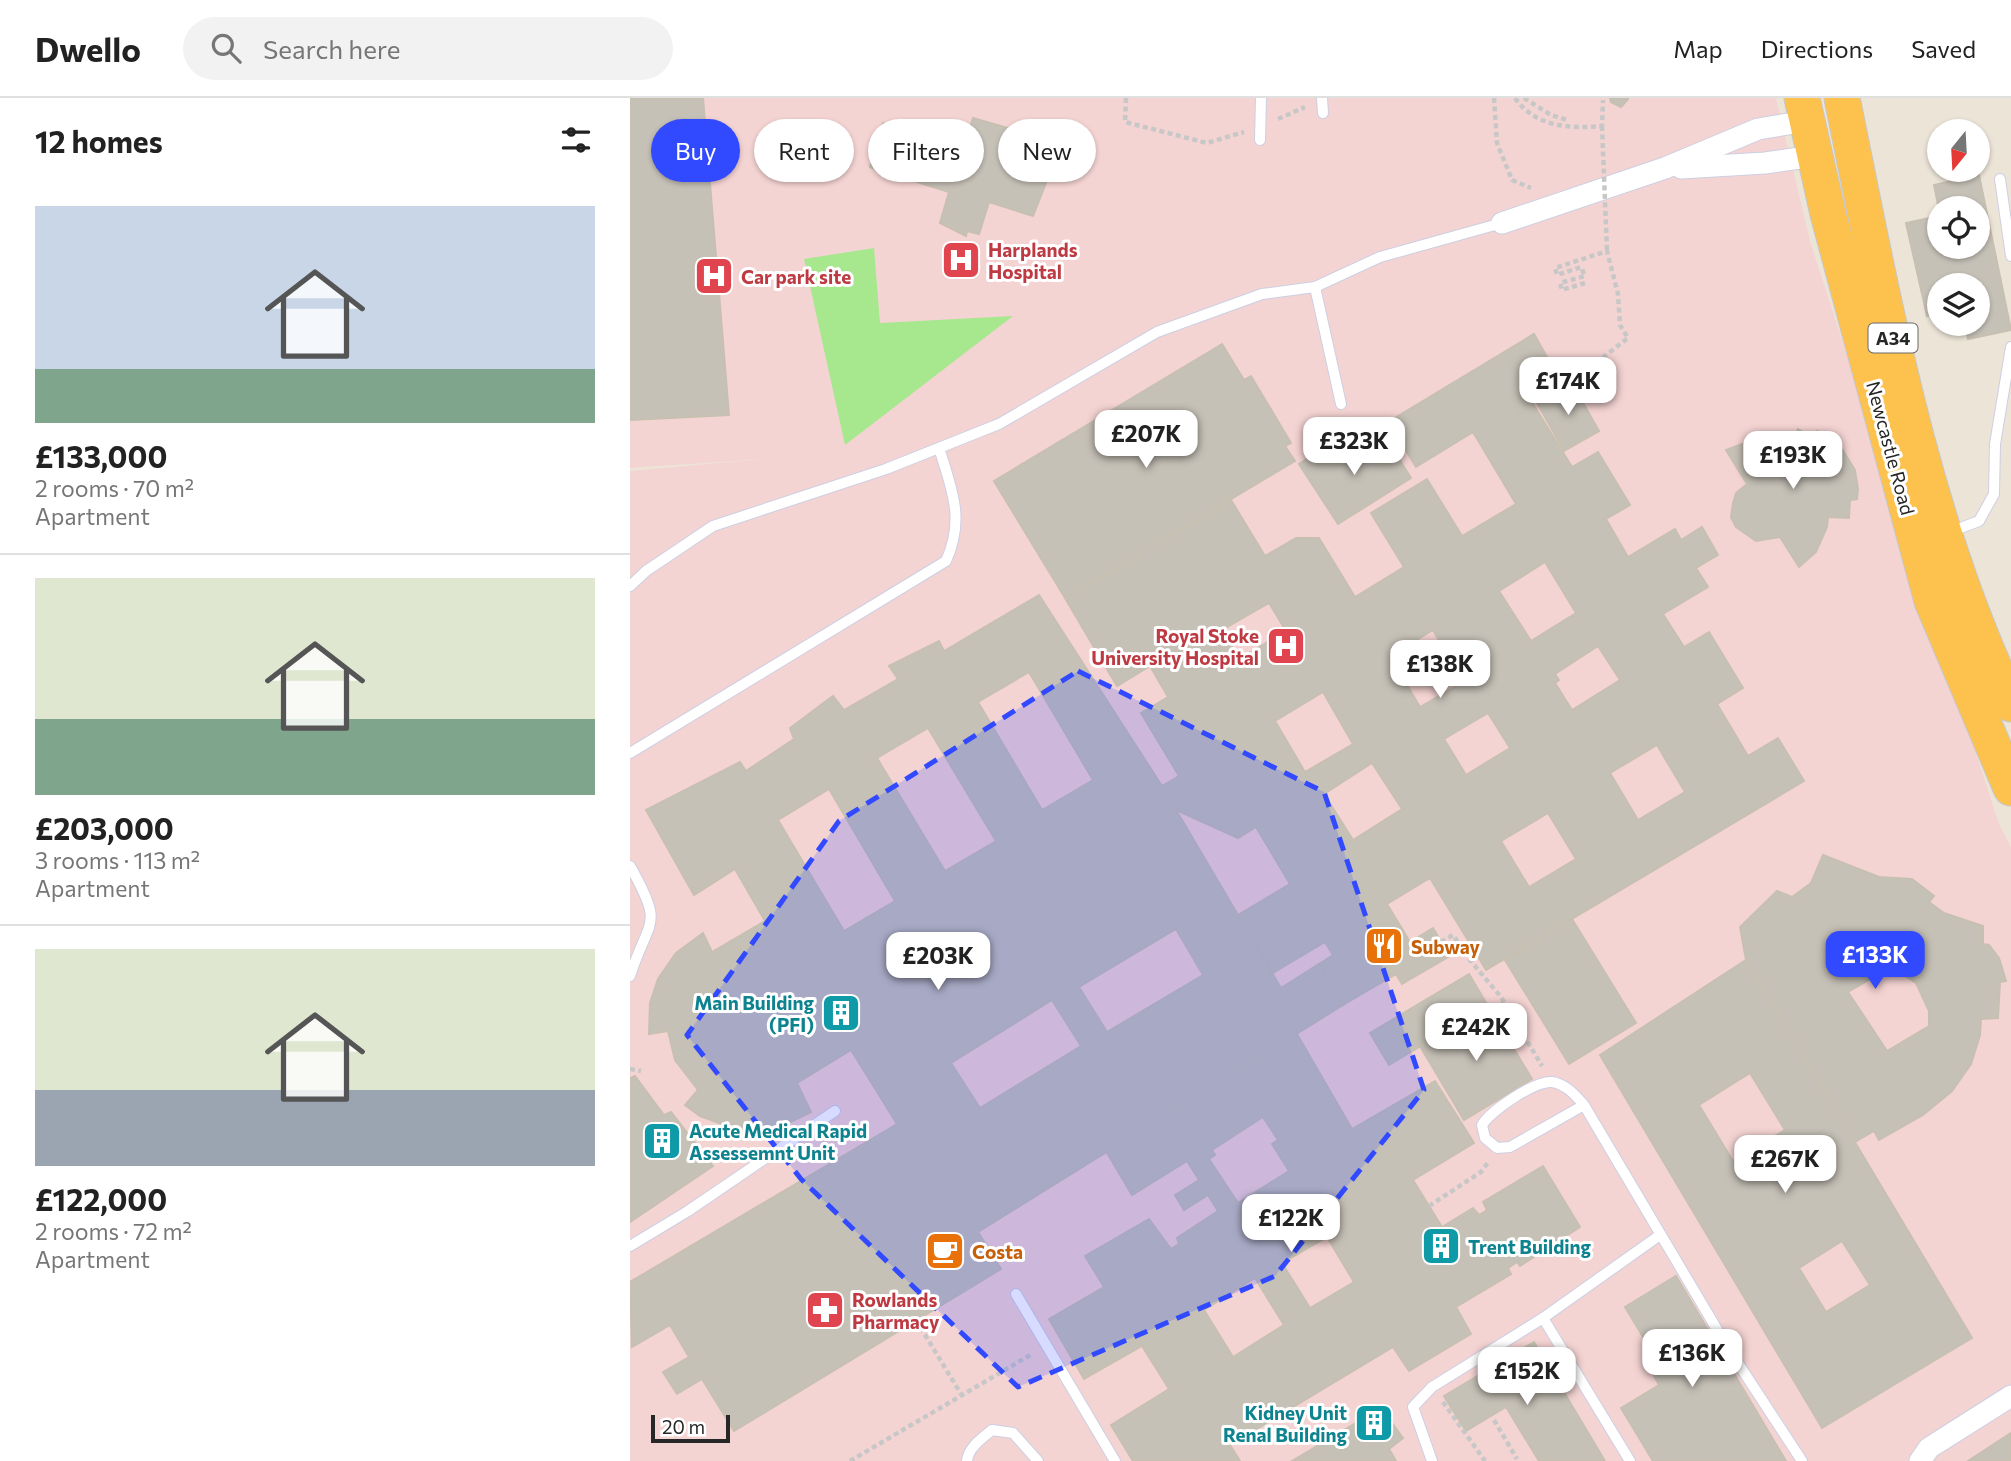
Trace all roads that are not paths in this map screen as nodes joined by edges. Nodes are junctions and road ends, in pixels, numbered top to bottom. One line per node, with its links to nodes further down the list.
1 (1261, 98): 5 (lane)
2 (1842, 98): 4 (highway, Newcastle Road / A34)
3 (1804, 109): 4 (highway); 6 (highway, Newcastle Road / A34); 7 (street)
4 (1851, 138): 6 (highway); 15 (highway, Newcastle Road / A34)
5 (1260, 140)
6 (1814, 156): 7 (street); 19 (highway, Newcastle Road / A34)
7 (1665, 168): 9 (street)
8 (2000, 179): 10 (lane)
9 (1502, 223): 11 (lane)
10 (2011, 256)
11 (1315, 287): 13 (lane); 14 (lane)
12 (2011, 347): 15 (lane)
13 (1340, 404)
14 (939, 448): 16 (lane); 18 (lane)
15 (1944, 535): 17 (highway, Newcastle Road / A34)
16 (630, 586)
17 (2011, 705)
18 (630, 752)
19 (2011, 788)
20 (630, 866): 21 (lane)
21 (630, 976)
22 (1584, 1105): 22 (lane); 24 (lane)
23 (835, 1111): 25 (lane)
24 (1660, 1235): 27 (lane); 34 (lane)
25 (630, 1246)
26 (1016, 1294): 31 (lane)
27 (1543, 1318): 32 (lane); 33 (lane)
28 (2011, 1396): 35 (street)
29 (967, 1461): 30 (lane)
30 (1038, 1461)
31 (1115, 1461)
32 (1432, 1461)
33 (1630, 1461)
34 (1801, 1461)
35 (1920, 1461)

